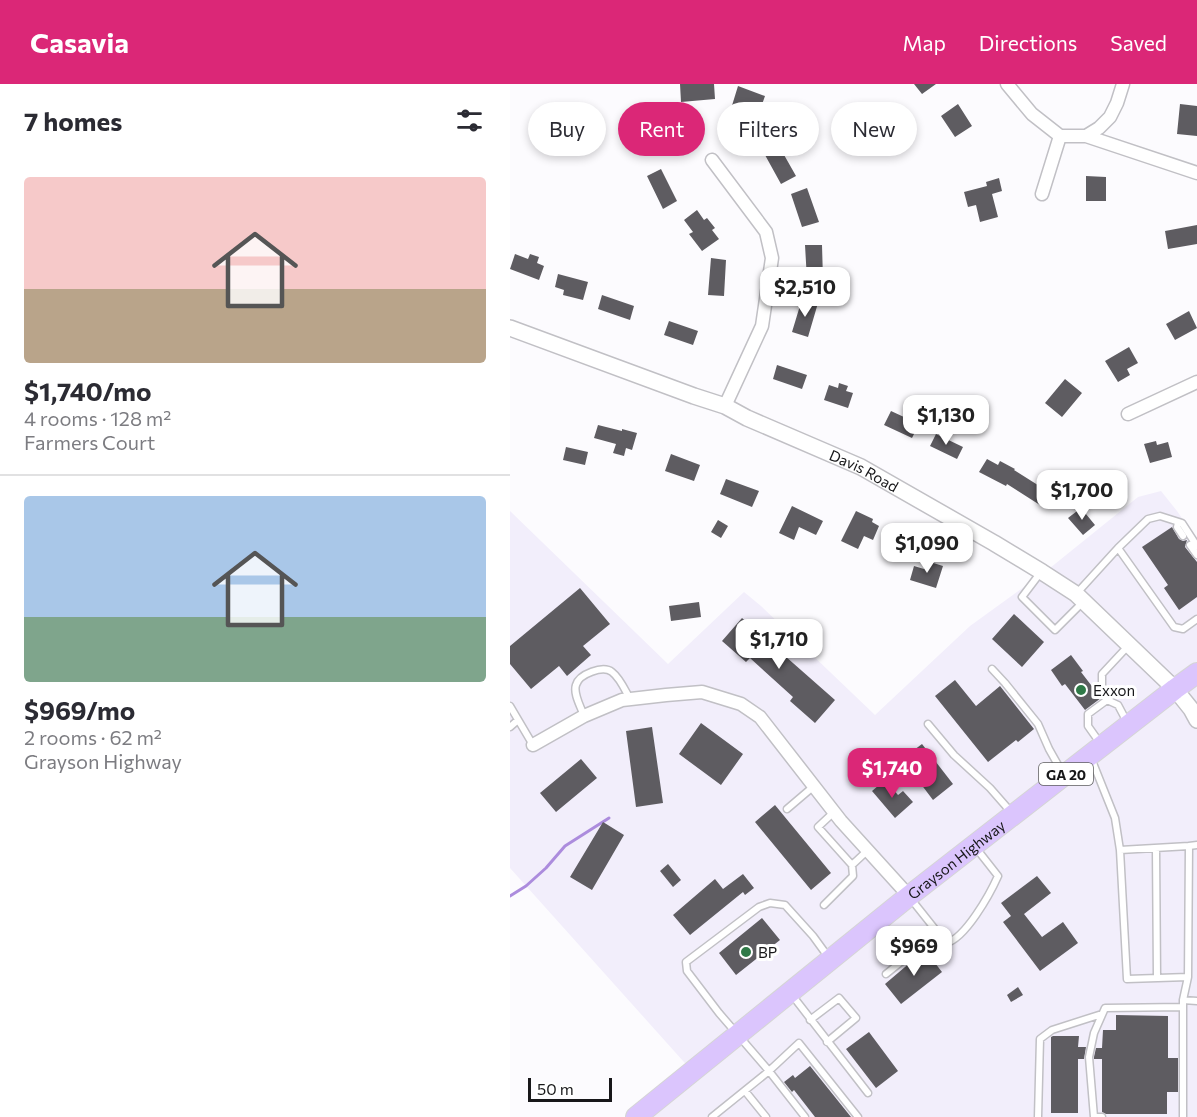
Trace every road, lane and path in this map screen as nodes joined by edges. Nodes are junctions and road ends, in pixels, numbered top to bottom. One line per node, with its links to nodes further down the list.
1 (1007, 84): 3 (street)
2 (1123, 84): 4 (street)
3 (1060, 136): 4 (street); 7 (street)
4 (1086, 136): 6 (street)
5 (712, 160): 10 (street)
6 (1197, 173)
7 (1042, 194)
8 (510, 328): 10 (street, Davis Road)
9 (1197, 382): 11 (street)
10 (725, 406): 17 (street, Davis Road)
11 (1128, 414)
12 (1178, 523): 13 (lane); 14 (lane); 15 (lane)
13 (1183, 536)
14 (1194, 545): 16 (lane)
15 (1118, 548): 18 (lane); 19 (lane)
16 (1197, 555)
17 (1042, 572): 18 (street, Davis Road); 18 (lane)
18 (1080, 598): 20 (street, Davis Road)
19 (1197, 619)
20 (1129, 645): 23 (street, Davis Road); 25 (lane)
21 (992, 669): 35 (lane)
22 (1197, 673): 23 (main road, Grayson Highway / GA 20)
23 (1175, 689): 29 (street, Davis Road); 31 (main road, Grayson Highway / GA 20)
24 (631, 699): 27 (street); 27 (lane); 36 (street)
25 (1107, 700): 31 (lane); 34 (lane)
26 (510, 706): 28 (lane)
27 (584, 716): 33 (street)
28 (518, 720): 32 (lane); 33 (lane)
29 (1197, 720)
30 (928, 724): 39 (lane)
31 (1129, 725): 34 (main road, Grayson Highway / GA 20)
32 (510, 727)
33 (532, 745)
34 (1096, 750): 35 (main road, Grayson Highway / GA 20); 44 (lane)
35 (1064, 775): 39 (main road, Grayson Highway / GA 20)
36 (814, 786): 37 (lane); 38 (street)
37 (787, 809)
38 (834, 812): 45 (street); 46 (lane)
39 (1013, 814): 40 (main road, Grayson Highway / GA 20)
40 (974, 845): 47 (main road, Grayson Highway / GA 20); 49 (lane)
41 (1197, 845): 42 (lane)
42 (1189, 846): 43 (lane); 52 (lane)
43 (1156, 849): 44 (lane); 53 (lane)
44 (1120, 850): 53 (lane)
45 (867, 851): 46 (lane); 47 (street)
46 (852, 865): 48 (lane)
47 (909, 896): 49 (lane); 50 (main road, Grayson Highway / GA 20)
48 (824, 905)
49 (938, 933): 51 (lane)
50 (831, 959): 54 (main road, Grayson Highway / GA 20); 59 (lane)
51 (886, 974)
52 (1188, 976): 53 (lane); 56 (lane)
53 (1157, 978)
54 (790, 992): 58 (lane); 59 (main road, Grayson Highway / GA 20)
55 (1197, 1001): 56 (lane)
56 (1183, 1004): 57 (lane); 74 (lane)
57 (1102, 1014): 70 (lane); 72 (lane)
58 (810, 1020): 60 (lane); 60 (lane)
59 (738, 1035): 61 (lane); 65 (main road, Grayson Highway / GA 20)
60 (827, 1042): 63 (lane)
61 (769, 1071): 62 (lane); 68 (lane); 69 (lane)
62 (745, 1090): 64 (lane); 67 (lane)
63 (867, 1093)
64 (722, 1114): 66 (lane)
65 (636, 1117)
66 (712, 1117)
67 (766, 1117)
68 (805, 1117)
69 (858, 1117)
70 (1038, 1117)
71 (1085, 1117): 72 (lane)
72 (1094, 1117): 73 (lane)
73 (1102, 1117)
74 (1183, 1117)

